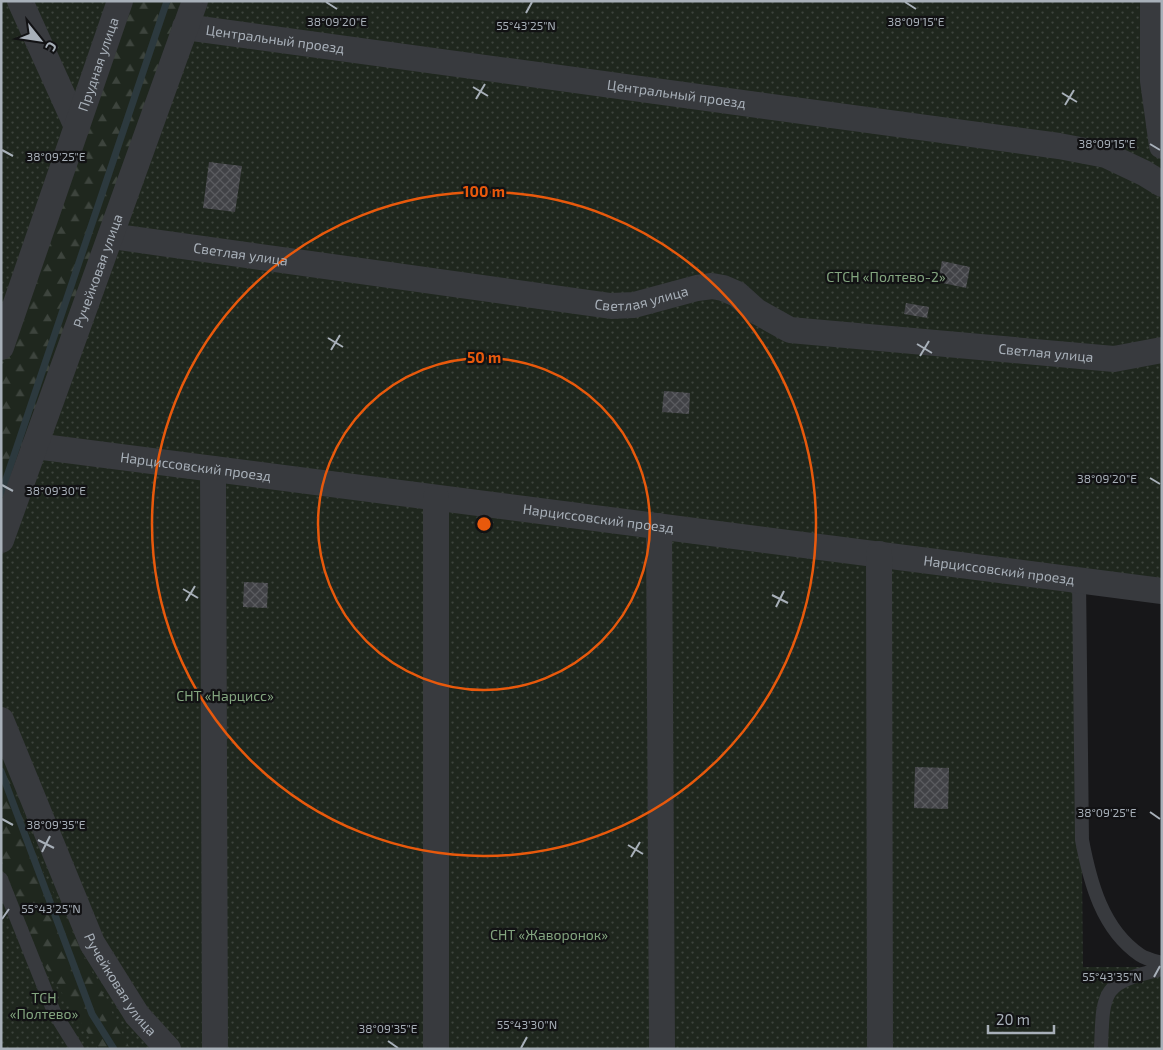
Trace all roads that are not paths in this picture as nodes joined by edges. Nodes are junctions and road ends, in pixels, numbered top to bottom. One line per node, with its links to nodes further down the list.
1 (20, 1): 6 (street)
2 (120, 1): 6 (street, Прудная улица)
3 (195, 1): 5 (street, Ручейковая улица)
4 (1152, 1): 7 (street)
5 (185, 27): 8 (street, Центральный проезд); 9 (street, Ручейковая улица)
6 (78, 127): 10 (street, Прудная улица)
7 (1162, 146)
8 (1162, 184)
9 (110, 236): 11 (street, Светлая улица); 12 (street, Ручейковая улица)
10 (1, 347)
11 (1162, 350)
12 (35, 446): 13 (street, Нарциссовский проезд); 16 (street, Ручейковая улица)
13 (214, 469): 14 (street, Нарциссовский проезд); 26 (street)
14 (436, 498): 15 (street, Нарциссовский проезд); 27 (street)
15 (659, 526): 17 (street, Нарциссовский проезд); 28 (street)
16 (1, 540)
17 (879, 554): 18 (street, Нарциссовский проезд); 29 (street)
18 (1079, 580): 19 (street, Нарциссовский проезд); 22 (lane)
19 (1162, 591)
20 (1, 720): 25 (street, Ручейковая улица)
21 (1, 879): 24 (lane)
22 (1162, 963)
23 (1162, 969): 30 (lane)
24 (76, 1049)
25 (168, 1049)
26 (215, 1049)
27 (436, 1049)
28 (662, 1049)
29 (880, 1049)
30 (1101, 1049)

